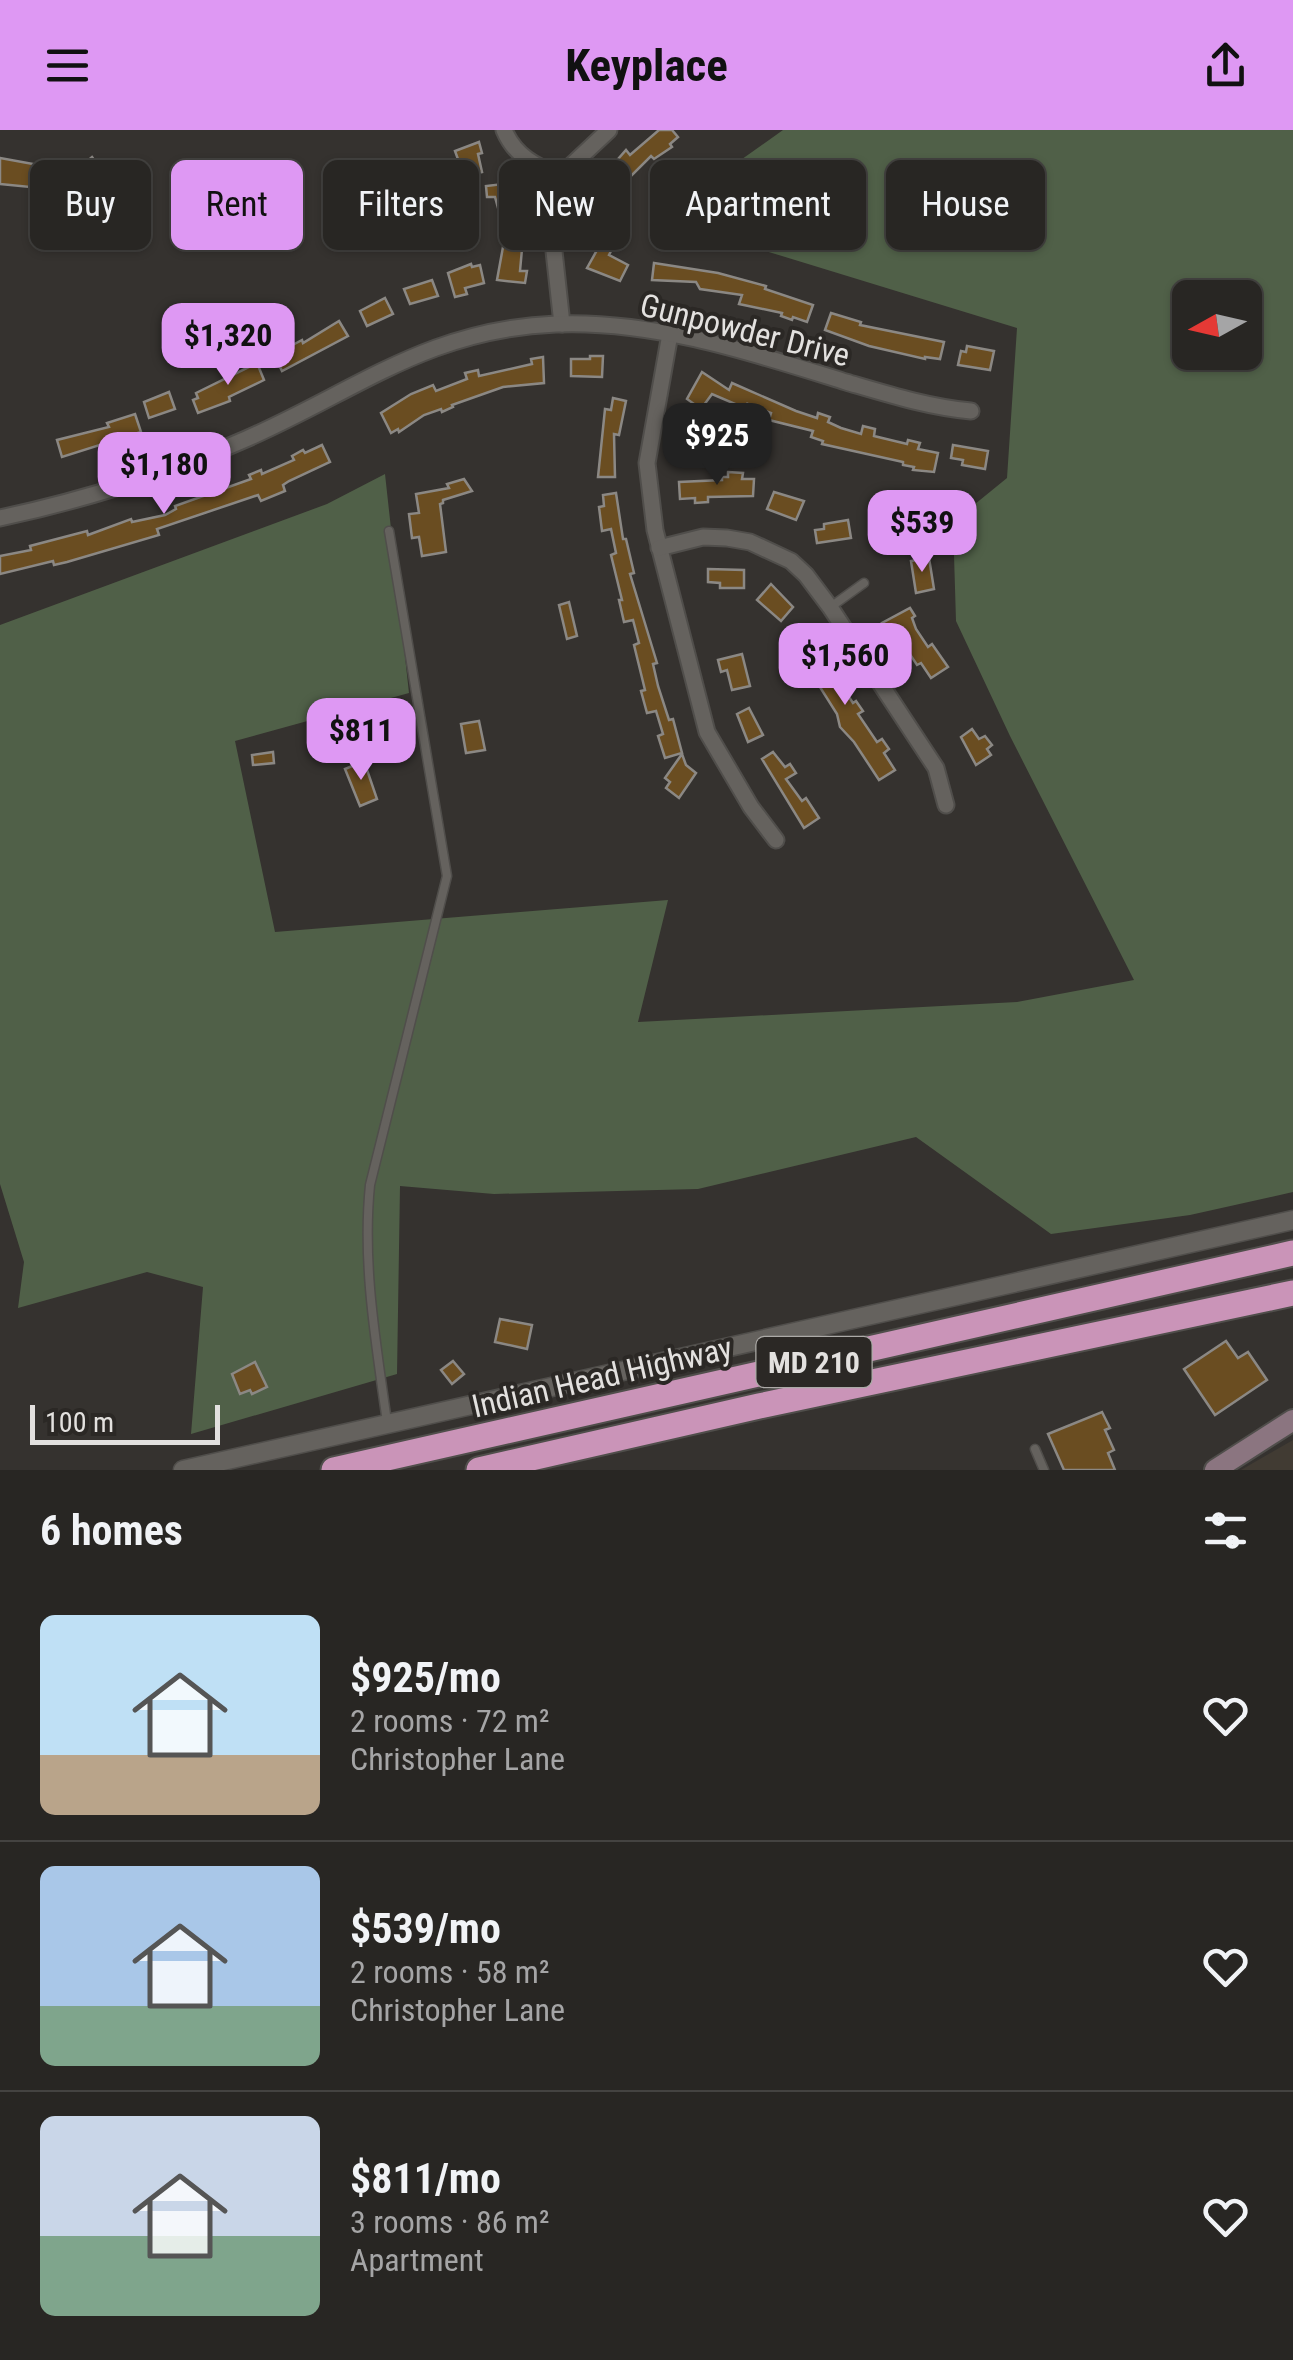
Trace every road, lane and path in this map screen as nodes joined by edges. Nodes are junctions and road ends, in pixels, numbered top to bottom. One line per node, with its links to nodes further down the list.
1 (504, 130): 3 (street)
2 (609, 130): 4 (street)
3 (527, 160)
4 (577, 160)
5 (555, 250): 6 (street)
6 (562, 324): 7 (street, Gunpowder Drive); 9 (street, Gunpowder Drive)
7 (670, 334): 8 (street, Gunpowder Drive); 11 (street)
8 (972, 411)
9 (0, 518)
10 (389, 531): 20 (lane)
11 (659, 548): 13 (street); 15 (street)
12 (864, 583): 13 (lane)
13 (830, 607): 14 (street)
14 (946, 805)
15 (776, 840)
16 (1293, 1220): 20 (street)
17 (1293, 1254): 23 (highway, Indian Head Highway / MD 210)
18 (1293, 1293): 24 (highway, Indian Head Highway / MD 210)
19 (1293, 1420): 26 (main road)
20 (388, 1426): 22 (street)
21 (1034, 1448): 25 (lane)
22 (183, 1470)
23 (334, 1470)
24 (478, 1470)
25 (1044, 1470)
26 (1216, 1470)

